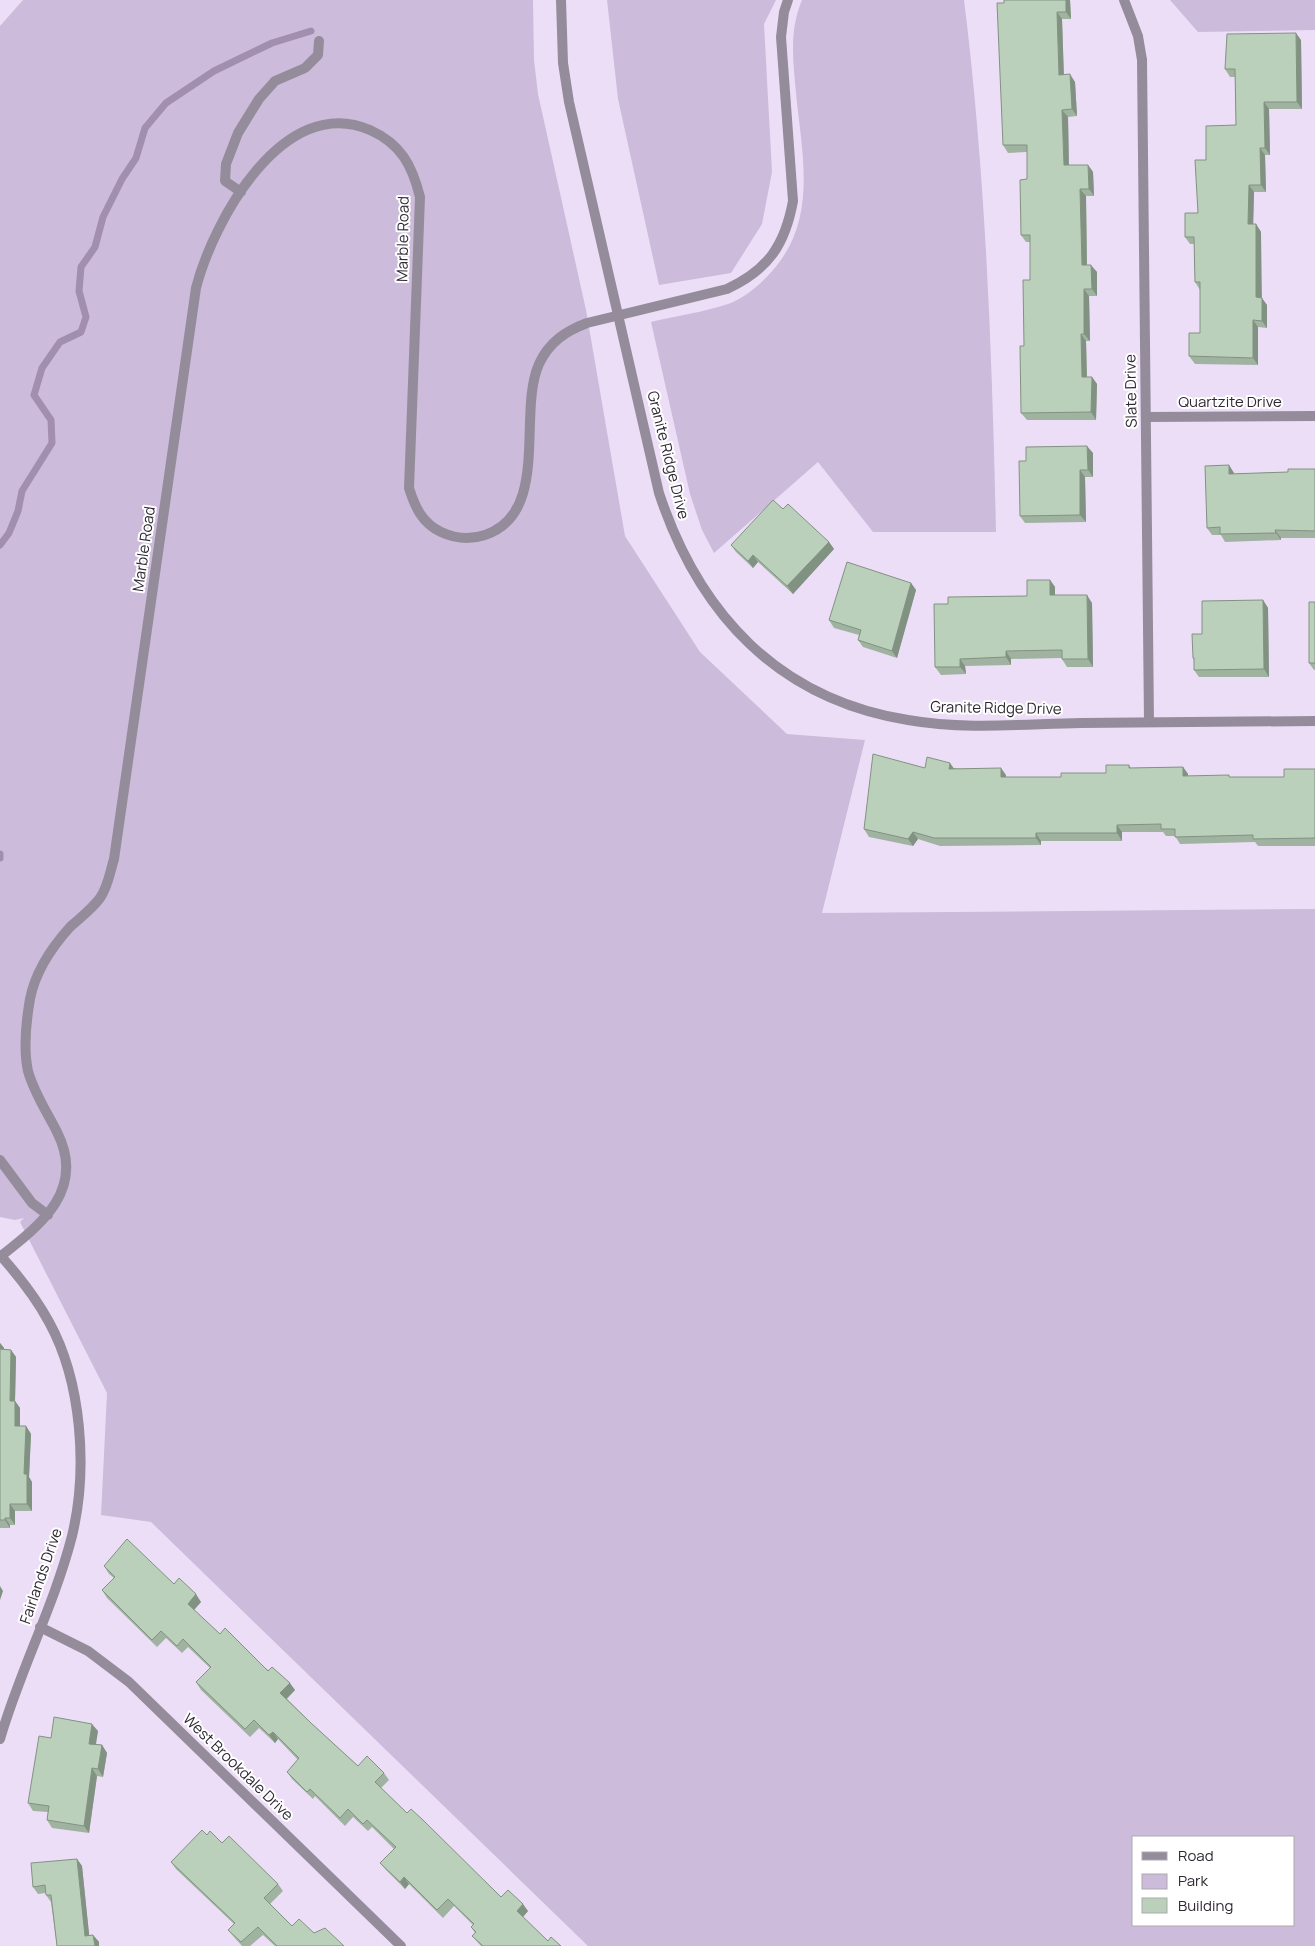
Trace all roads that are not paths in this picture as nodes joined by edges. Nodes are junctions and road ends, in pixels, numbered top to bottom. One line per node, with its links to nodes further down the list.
1 (561, 0): 6 (street, Granite Ridge Drive)
2 (788, 0): 6 (street, Marble Road)
3 (1124, 0): 8 (street, Slate Drive)
4 (318, 41): 5 (street)
5 (241, 192): 6 (street, Marble Road); 12 (street, Marble Road)
6 (618, 314): 10 (street, Granite Ridge Drive)
7 (1315, 416): 8 (street, Quartzite Drive)
8 (1146, 417): 10 (street, Slate Drive)
9 (1315, 721): 10 (street, Granite Ridge Drive)
10 (1148, 722)
11 (0, 1160): 12 (street)
12 (48, 1215): 13 (street, Marble Road)
13 (1, 1256): 14 (street, Fairlands Drive)
14 (40, 1627): 15 (street, Fairlands Drive); 16 (street, West Brookdale Drive)
15 (0, 1739)
16 (402, 1946)

